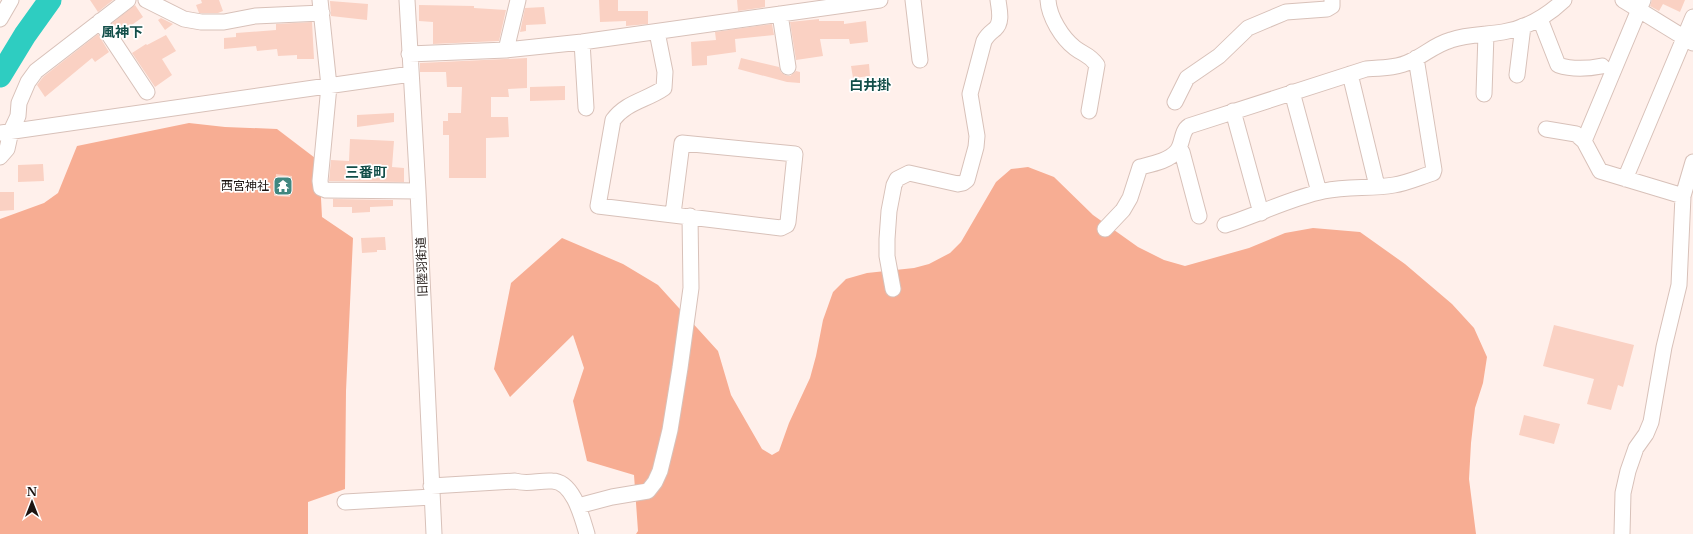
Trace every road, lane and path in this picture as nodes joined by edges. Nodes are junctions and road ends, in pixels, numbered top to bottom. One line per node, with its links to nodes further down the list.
1 (11, 0): 17 (street)
2 (128, 0): 19 (street)
3 (146, 0): 14 (street)
4 (407, 0): 26 (street, 旧陸羽街道)
5 (518, 0): 25 (street)
6 (880, 0): 15 (street)
7 (913, 0): 28 (street)
8 (998, 0): 59 (street)
9 (1048, 0): 40 (street)
10 (1332, 0): 38 (street)
11 (1564, 0): 18 (street)
12 (1623, 0): 13 (street)
13 (1641, 5): 23 (street); 44 (street)
14 (321, 6): 34 (street)
15 (782, 9): 21 (street); 30 (street)
16 (1693, 17): 23 (street)
17 (0, 19)
18 (1540, 19): 20 (street); 29 (street)
19 (100, 21): 35 (street); 43 (street)
20 (1523, 26): 22 (street); 33 (street)
21 (657, 32): 24 (street); 54 (street)
22 (1486, 34): 27 (street); 37 (street)
23 (1688, 40): 48 (street)
24 (582, 42): 25 (street); 39 (street)
25 (506, 50): 26 (street)
26 (409, 54): 31 (street, 旧陸羽街道)
27 (1416, 58): 32 (street); 49 (street)
28 (920, 60)
29 (1602, 66)
30 (788, 67)
31 (411, 74): 34 (street); 50 (street, 旧陸羽街道)
32 (1350, 74): 36 (street); 49 (street)
33 (1517, 75)
34 (329, 86): 43 (street); 50 (street)
35 (147, 92)
36 (1292, 92): 41 (street); 51 (street)
37 (1484, 94)
38 (1175, 102)
39 (586, 108)
40 (1089, 110)
41 (1233, 111): 45 (street); 53 (street)
42 (1546, 129): 44 (street)
43 (6, 132): 46 (street)
44 (1584, 141): 48 (street)
45 (1178, 150): 56 (street); 58 (street)
46 (0, 157)
47 (1693, 162): 52 (street)
48 (1625, 179): 52 (street)
49 (1377, 186): 51 (street)
50 (418, 191): 60 (street, 旧陸羽街道)
51 (1319, 192): 53 (street)
52 (1683, 196): 65 (street)
53 (1261, 213): 57 (street)
54 (673, 214): 55 (street); 55 (street)
55 (690, 216): 62 (street)
56 (1199, 216)
57 (1225, 225)
58 (1105, 229)
59 (894, 289)
60 (431, 491): 61 (street); 62 (street); 63 (street, 旧陸羽街道)
61 (345, 502)
62 (578, 506): 64 (street)
63 (434, 534)
64 (587, 534)
65 (1622, 534)

